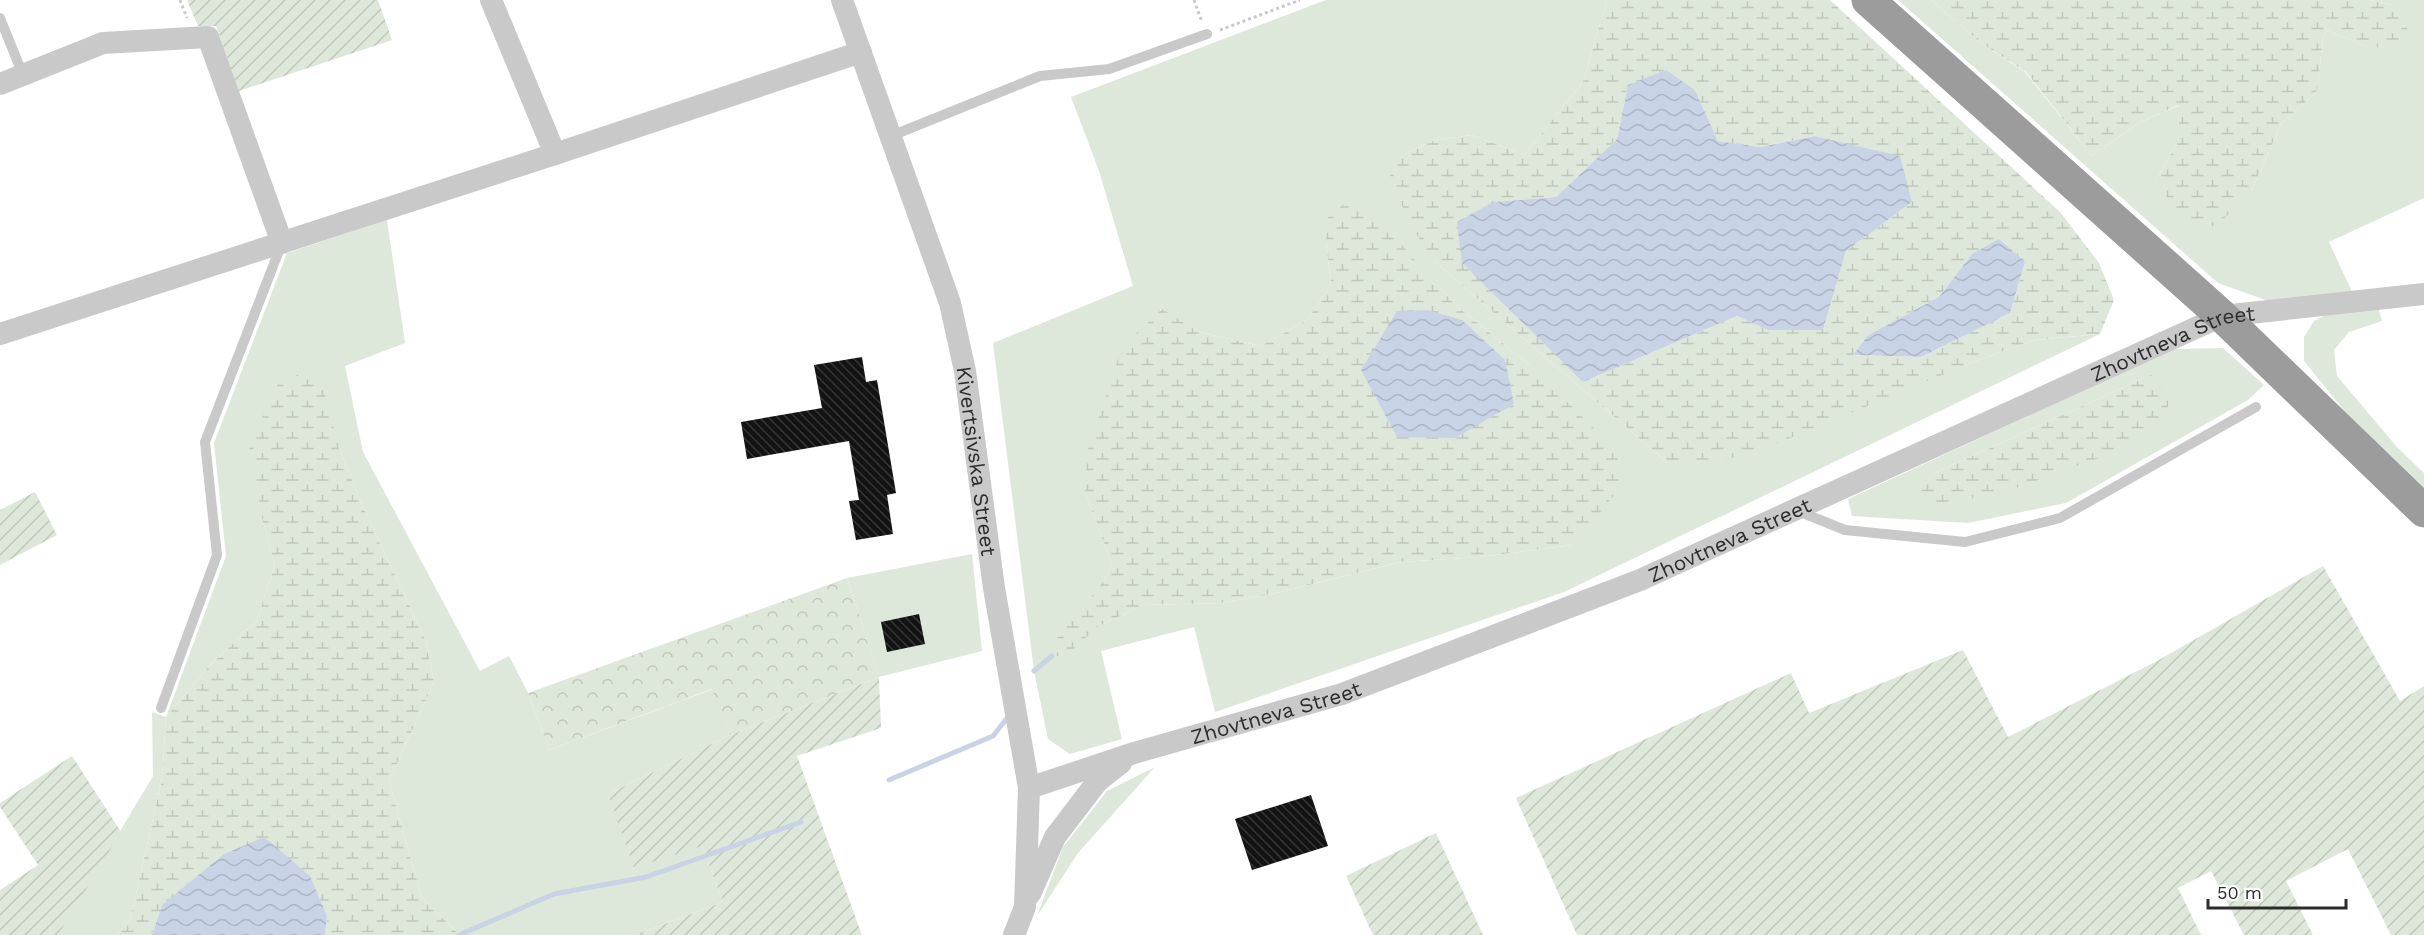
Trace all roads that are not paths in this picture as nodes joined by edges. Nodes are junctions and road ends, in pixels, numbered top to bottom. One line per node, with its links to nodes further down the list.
1 (491, 0): 10 (street)
2 (842, 0): 6 (street, Kivertsivska Street)
3 (1868, 0): 13 (highway)
4 (0, 18): 7 (lane)
5 (1207, 34): 9 (lane)
6 (861, 52): 9 (street, Kivertsivska Street); 10 (street)
7 (23, 75): 8 (street); 11 (street)
8 (0, 84)
9 (891, 136): 20 (street, Kivertsivska Street)
10 (555, 154): 11 (street)
11 (282, 243): 14 (street); 18 (lane)
12 (2424, 294): 13 (street, Zhovtneva Street)
13 (2222, 316): 16 (street, Zhovtneva Street); 17 (highway)
14 (0, 334)
15 (2256, 407): 16 (lane)
16 (1797, 511): 19 (street, Zhovtneva Street)
17 (2424, 512)
18 (161, 708)
19 (1134, 753): 20 (street, Zhovtneva Street); 21 (street)
20 (1029, 788): 21 (street, Kivertsivska Street)
21 (1025, 907): 22 (street, Kivertsivska Street)
22 (1014, 935)

